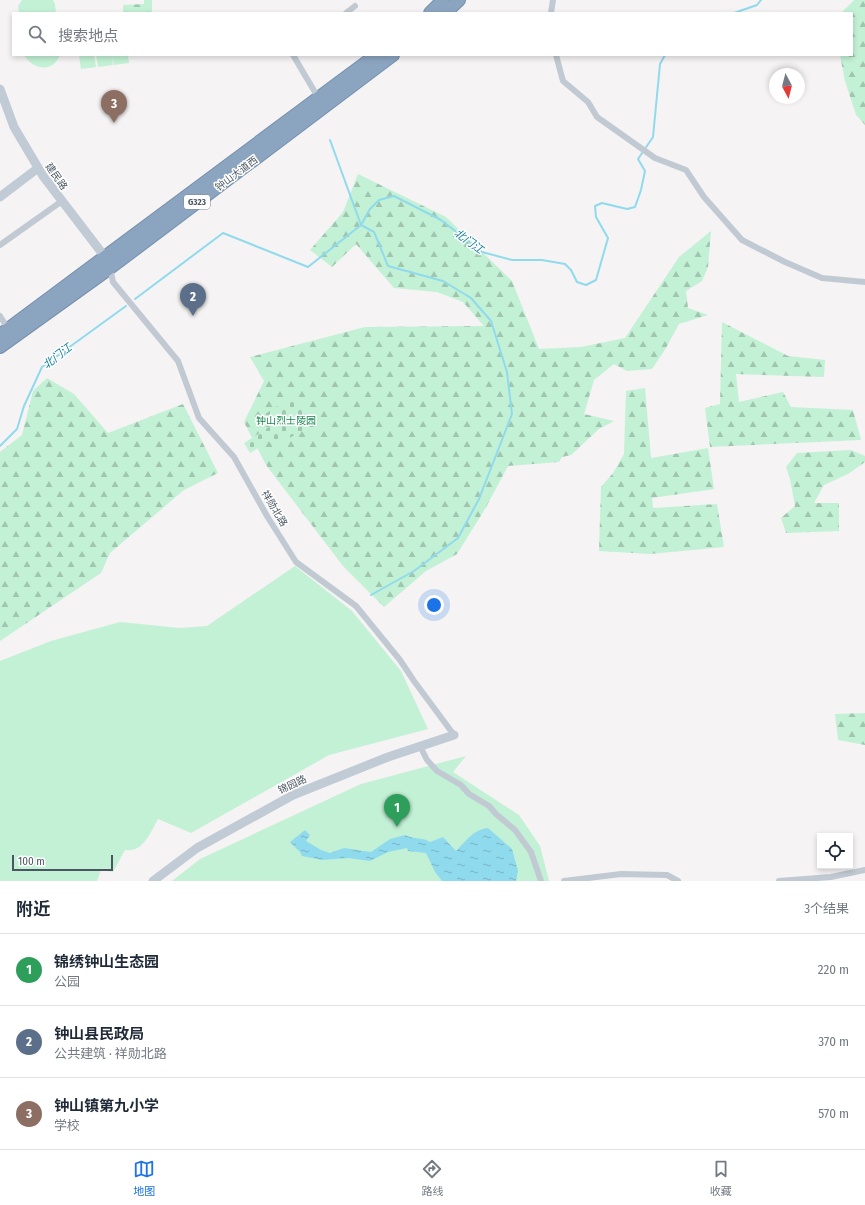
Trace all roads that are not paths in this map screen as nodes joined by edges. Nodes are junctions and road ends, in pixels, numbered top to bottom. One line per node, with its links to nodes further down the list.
1 (443, 0): 6 (highway)
2 (459, 0): 7 (highway)
3 (553, 0): 8 (street)
4 (355, 6): 5 (street)
5 (347, 12)
6 (431, 12)
7 (446, 12)
8 (551, 12)
9 (295, 56): 14 (street)
10 (375, 56): 14 (highway, 钟山大道西 / G323)
11 (391, 56): 14 (highway, 钟山大道西 / G323)
12 (556, 56): 20 (street)
13 (0, 89): 15 (street, 建民路)
14 (321, 102): 19 (highway, 钟山大道西 / G323)
15 (38, 168): 16 (street); 17 (street, 建民路)
16 (0, 197)
17 (62, 201): 18 (street); 19 (street, 建民路)
18 (0, 245)
19 (107, 263): 24 (highway, 钟山大道西 / G323); 26 (street, 祥勋北路)
20 (855, 281): 21 (street); 22 (street)
21 (865, 282)
22 (865, 286)
23 (0, 316): 24 (street)
24 (7, 334): 25 (highway, 钟山大道西 / G323)
25 (0, 347)
26 (454, 735): 27 (street, 锦园路)
27 (420, 746): 29 (street, 锦园路); 30 (street)
28 (865, 870): 33 (street)
29 (153, 881)
30 (541, 881)
31 (564, 881): 32 (street)
32 (678, 881)
33 (779, 881)

